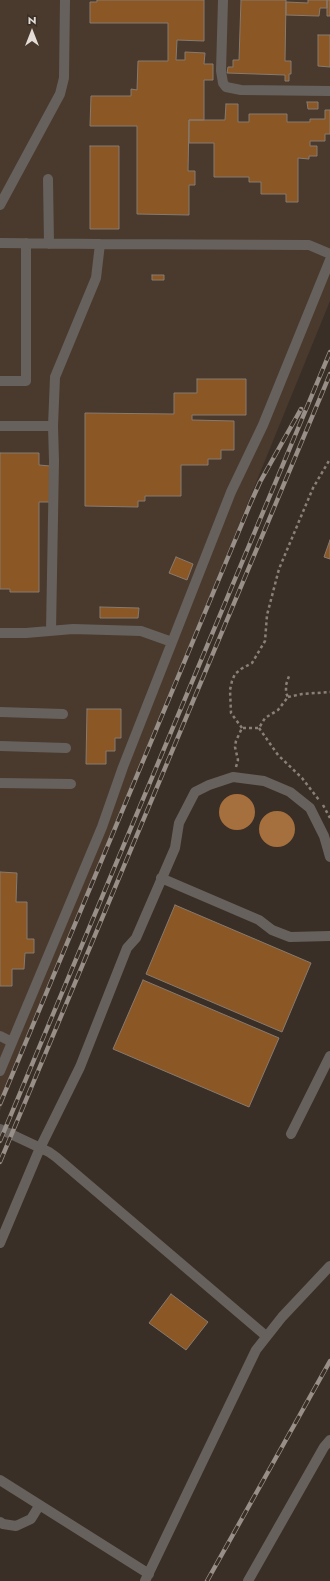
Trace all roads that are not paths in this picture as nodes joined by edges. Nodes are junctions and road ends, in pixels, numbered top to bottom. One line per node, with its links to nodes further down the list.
1 (65, 0): 5 (street)
2 (223, 0): 3 (street)
3 (330, 91)
4 (48, 179): 8 (street)
5 (0, 205)
6 (0, 243): 7 (street)
7 (26, 243): 8 (street); 12 (street)
8 (49, 244): 9 (street)
9 (100, 244): 10 (street); 14 (street)
10 (330, 254)
11 (330, 260): 17 (street)
12 (0, 381)
13 (0, 426): 14 (street)
14 (53, 426): 15 (street)
15 (51, 631): 16 (street); 17 (street)
16 (0, 633)
17 (172, 642): 28 (street)
18 (0, 712): 19 (street)
19 (63, 714)
20 (0, 746): 21 (street)
21 (66, 748)
22 (0, 783): 23 (street)
23 (70, 784)
24 (330, 857): 25 (street)
25 (161, 878): 26 (street); 33 (street)
26 (330, 936)
27 (0, 1036): 28 (street)
28 (12, 1042): 30 (street)
29 (330, 1056): 32 (street)
30 (0, 1071)
31 (0, 1129): 33 (street)
32 (291, 1134)
33 (40, 1148): 34 (street); 36 (street)
34 (0, 1243)
35 (330, 1266): 36 (street)
36 (266, 1336): 41 (street)
37 (330, 1440): 42 (street)
38 (0, 1480): 39 (street)
39 (39, 1506): 40 (street); 41 (street)
40 (0, 1522)
41 (147, 1577)
42 (248, 1581)

